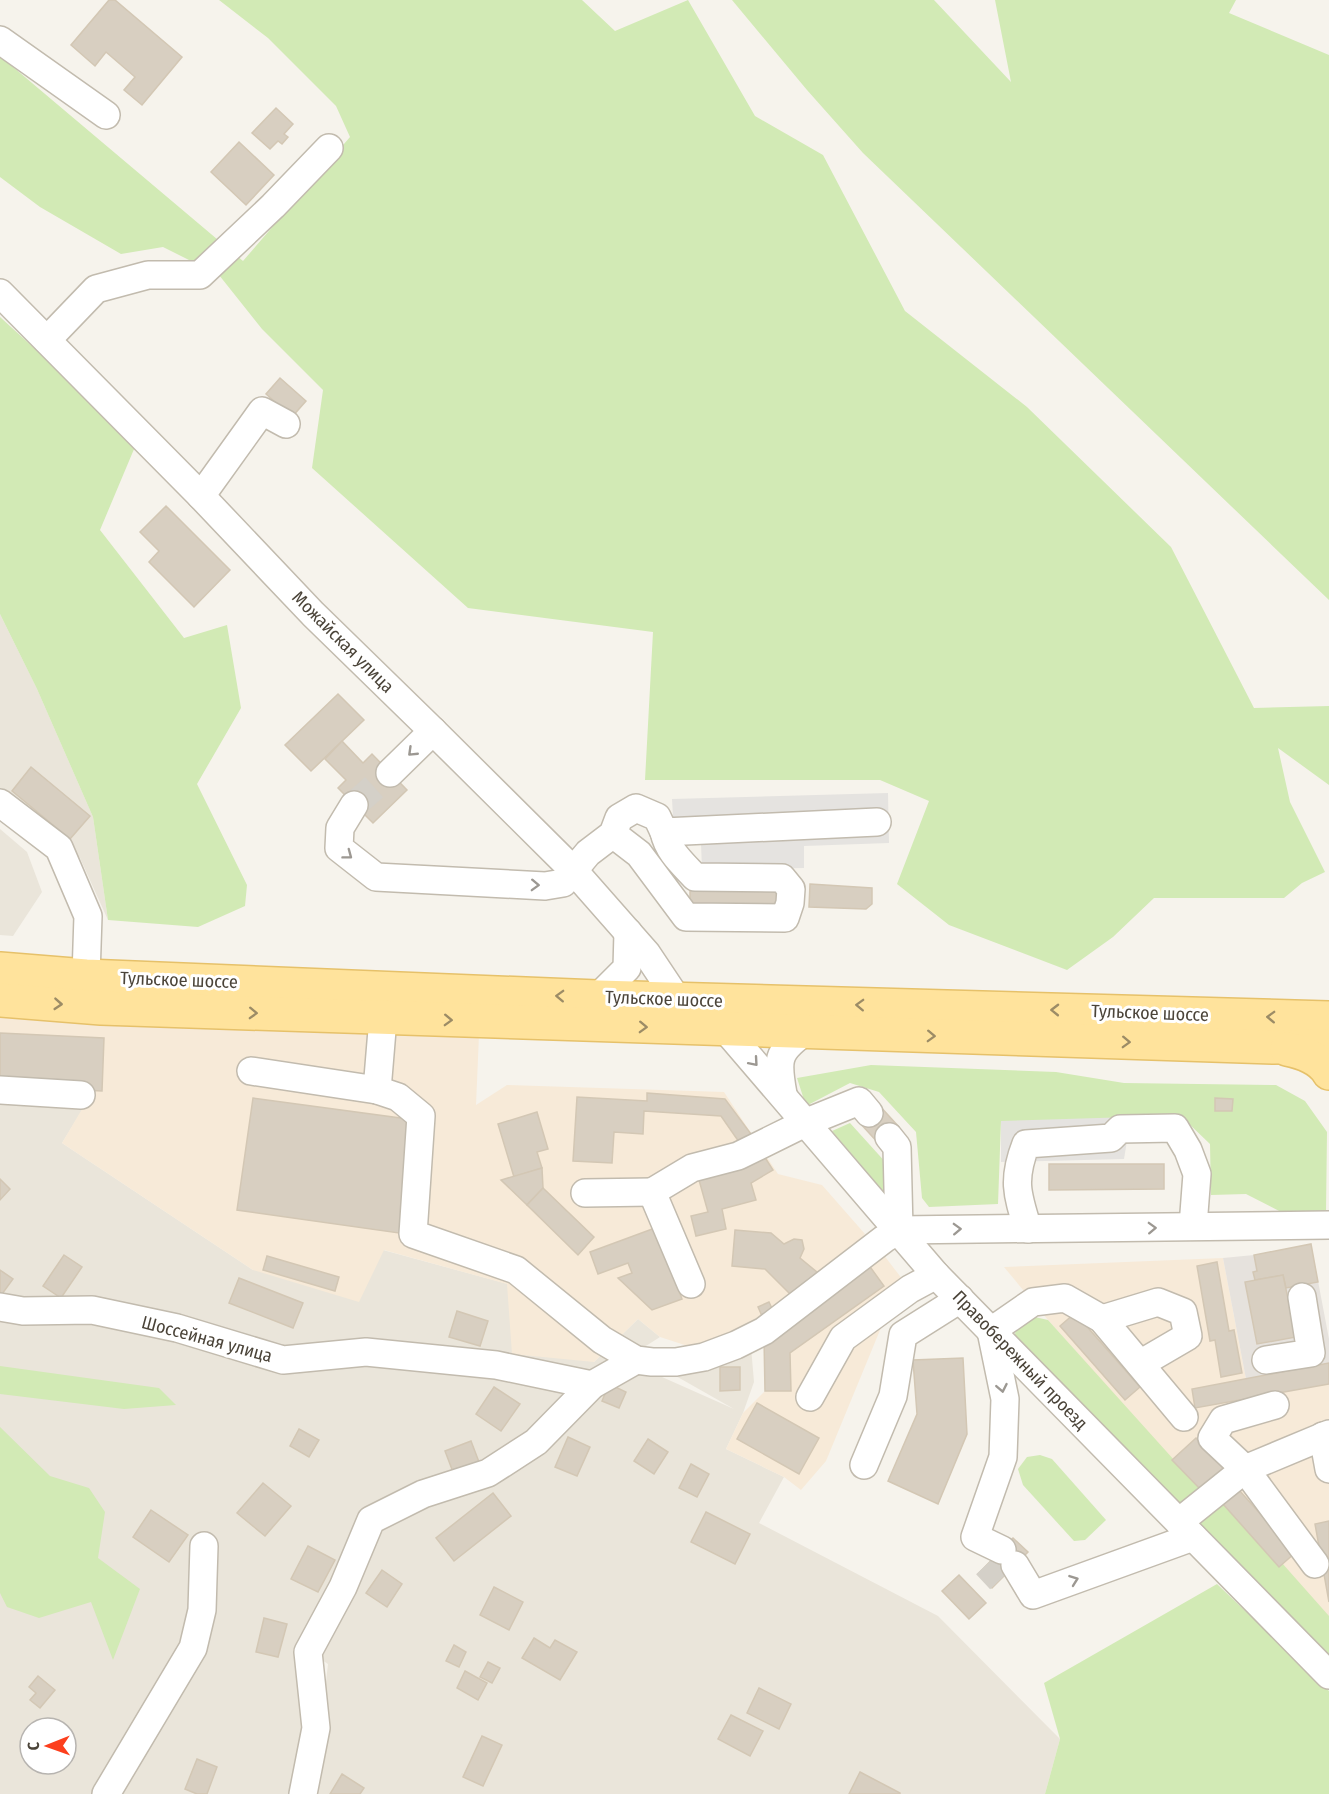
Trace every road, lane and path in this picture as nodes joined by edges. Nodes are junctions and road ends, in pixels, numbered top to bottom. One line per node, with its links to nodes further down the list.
1 (0, 40): 2 (street)
2 (106, 116)
3 (329, 148): 5 (street)
4 (0, 293): 5 (street, Можайская улица)
5 (47, 340): 7 (street, Можайская улица)
6 (286, 424): 7 (street)
7 (201, 496): 8 (street, Можайская улица)
8 (434, 731): 9 (street, one-way to 9); 16 (street, Можайская улица)
9 (390, 773)
10 (0, 803): 19 (street)
11 (354, 805): 16 (street, one-way to 16)
12 (877, 822): 14 (street)
13 (613, 834): 14 (street); 15 (street); 16 (street)
14 (665, 837): 15 (street); 15 (street)
15 (639, 854)
16 (574, 871): 17 (street, Можайская улица)
17 (628, 932): 20 (street); 21 (street, Можайская улица)
18 (0, 969): 19 (main road, Тульское шоссе)
19 (86, 976): 20 (main road, Тульское шоссе, one-way to 19)
20 (598, 997): 21 (main road, Тульское шоссе)
21 (677, 999): 24 (main road, Тульское шоссе, one-way to 21)
22 (0, 1000): 23 (main road, Тульское шоссе, one-way to 23)
23 (383, 1018): 25 (main road, Тульское шоссе, one-way to 25); 32 (street)
24 (1329, 1018)
25 (726, 1030): 26 (main road, Тульское шоссе); 33 (street, Правобережный проезд, one-way to 33)
26 (805, 1032): 28 (main road, Тульское шоссе, one-way to 28); 33 (street)
27 (1329, 1046): 28 (main road, Тульское шоссе)
28 (1274, 1047): 30 (main road)
29 (251, 1071): 32 (street)
30 (1329, 1073)
31 (0, 1090): 34 (street)
32 (377, 1090): 52 (street)
33 (783, 1094): 36 (street, Правобережный проезд)
34 (81, 1095)
35 (869, 1113): 36 (street)
36 (807, 1122): 38 (street); 43 (street, Правобережный проезд)
37 (889, 1137): 43 (street)
38 (652, 1192): 39 (street); 45 (street)
39 (585, 1193)
40 (1329, 1225): 41 (street)
41 (1193, 1226): 42 (street, one-way to 41); 42 (street)
42 (1028, 1229): 43 (street, one-way to 42)
43 (898, 1230): 44 (street, Правобережный проезд); 52 (street)
44 (936, 1275): 47 (street, Правобережный проезд); 56 (street)
45 (691, 1284)
46 (1302, 1297): 51 (street)
47 (960, 1299): 50 (street, Правобережный проезд); 60 (street)
48 (0, 1307): 55 (street, Шоссейная улица)
49 (1102, 1319): 50 (street); 54 (street); 54 (street)
50 (991, 1331): 63 (street, Правобережный проезд); 63 (street, one-way to 63)
51 (1319, 1338): 53 (street)
52 (636, 1360): 55 (street)
53 (1266, 1360)
54 (1140, 1364): 58 (street)
55 (592, 1385): 68 (street)
56 (810, 1396)
57 (1275, 1405): 61 (street)
58 (1184, 1417)
59 (1326, 1435): 61 (street); 62 (street)
60 (864, 1465)
61 (1245, 1469): 63 (street); 65 (street)
62 (1329, 1469)
63 (1186, 1529): 66 (street, Правобережный проезд)
64 (204, 1546): 67 (street)
65 (1315, 1564)
66 (1329, 1675)
67 (106, 1794)
68 (303, 1794)

